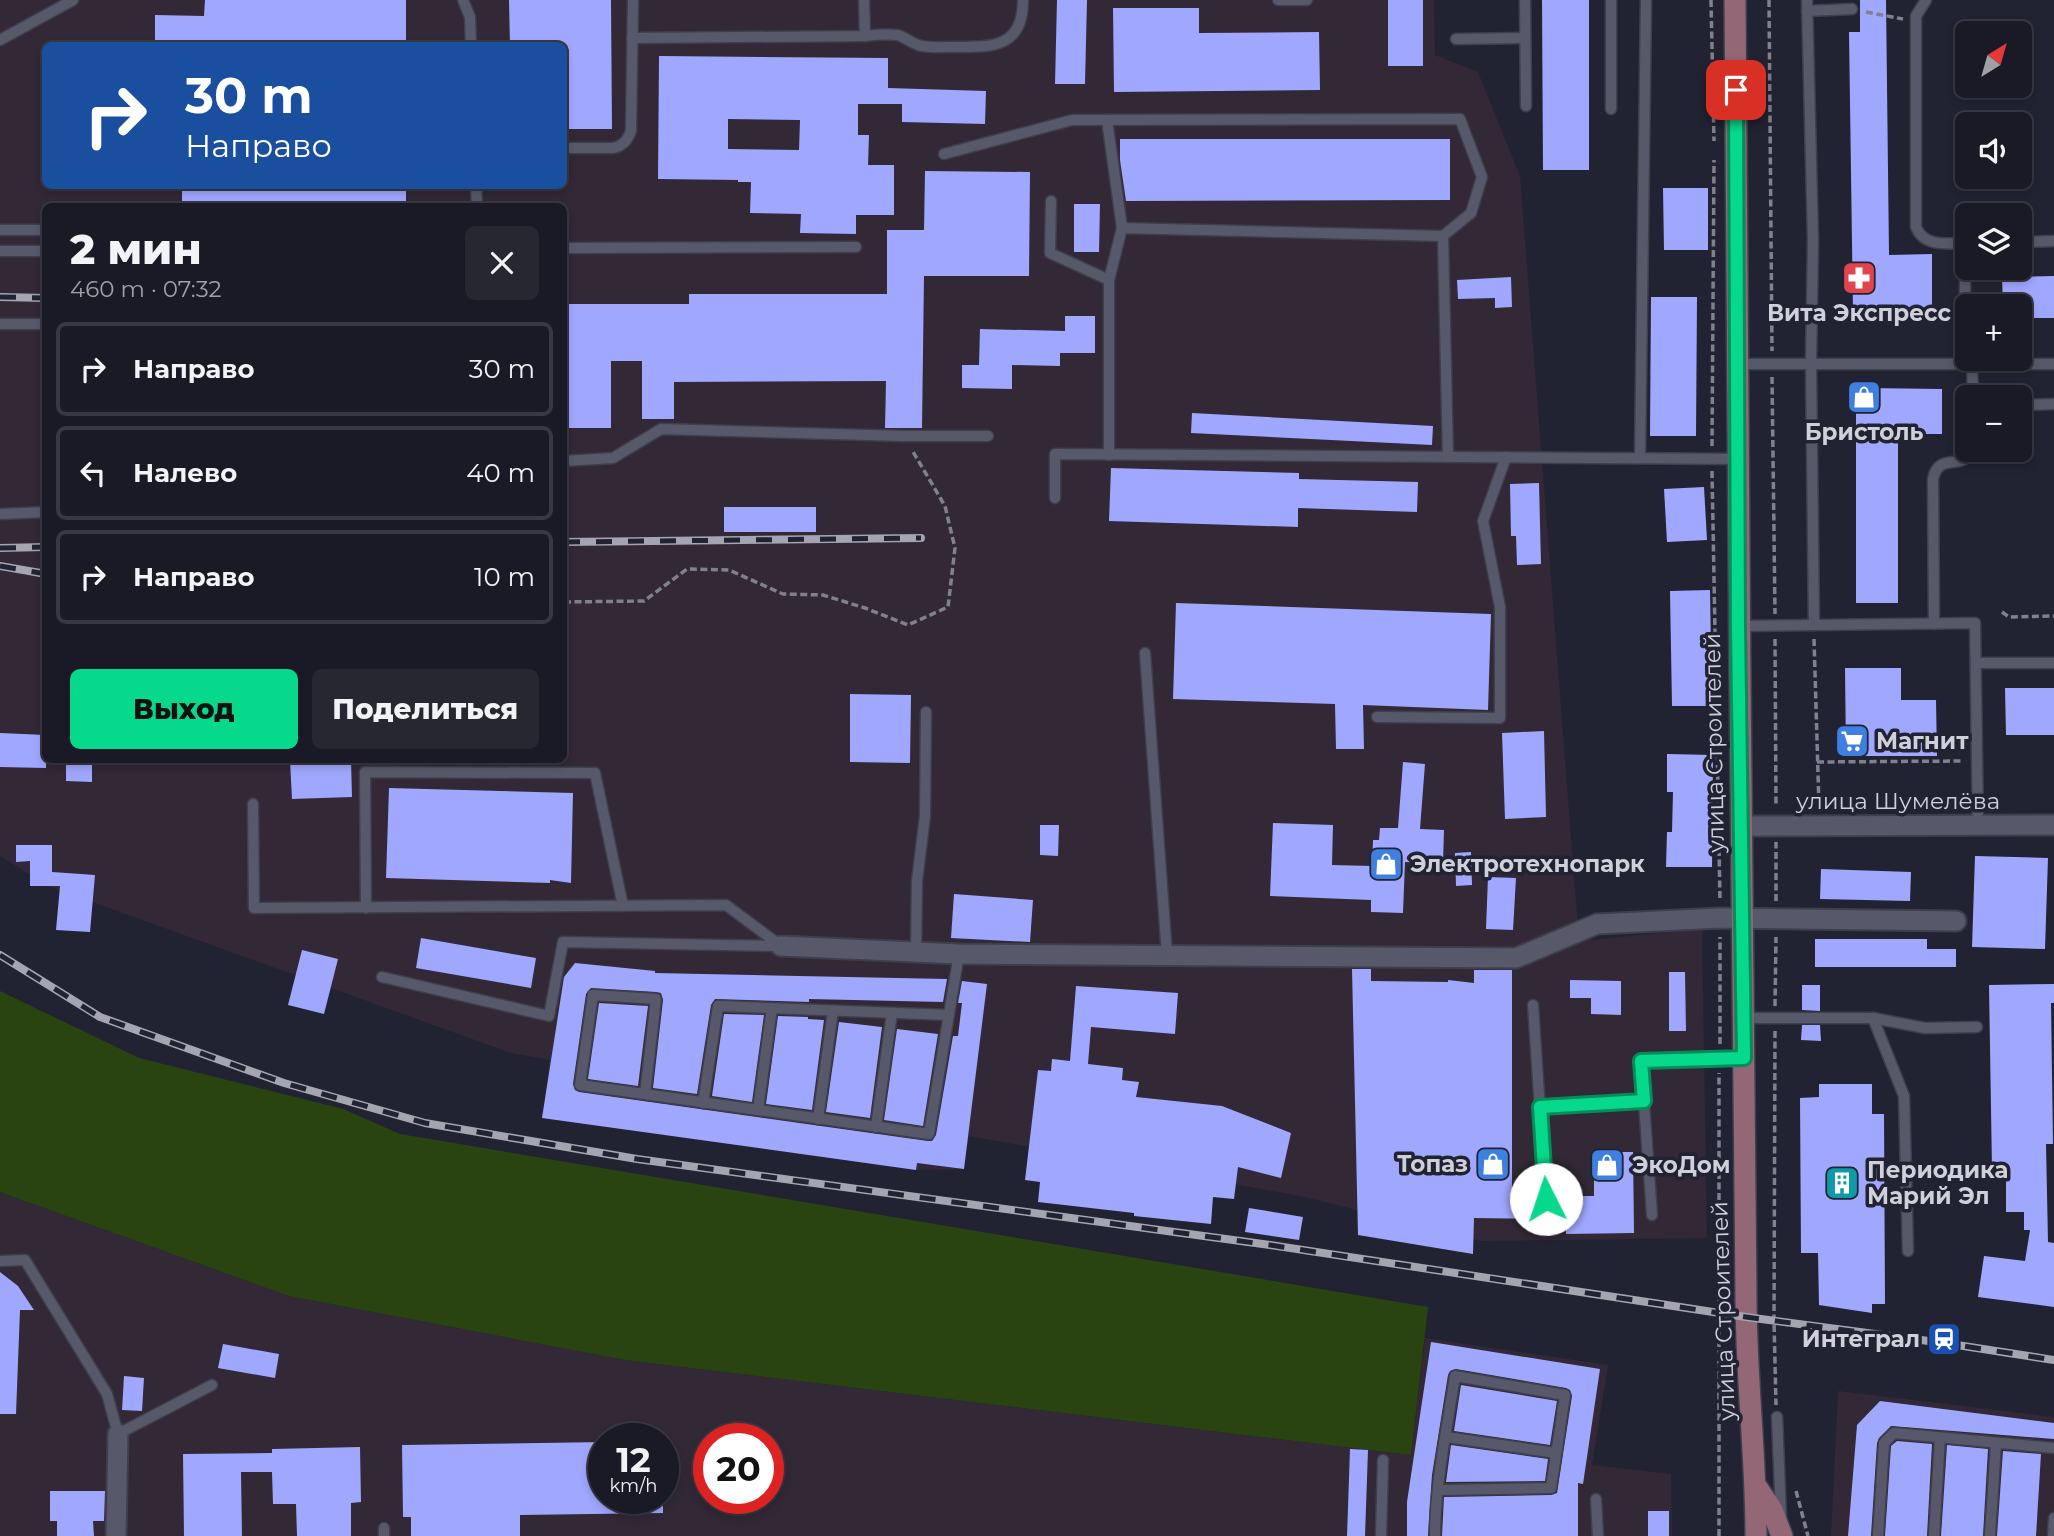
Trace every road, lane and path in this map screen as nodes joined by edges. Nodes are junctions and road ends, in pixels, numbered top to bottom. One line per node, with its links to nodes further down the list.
1 (72, 0): 22 (lane)
2 (463, 0): 23 (lane)
3 (632, 0): 19 (lane)
4 (864, 0): 18 (lane)
5 (1023, 0): 18 (lane)
6 (1278, 0): 7 (lane)
7 (1307, 0)
8 (1525, 0): 20 (lane)
9 (1611, 0): 25 (lane)
10 (1646, 0): 57 (lane)
11 (1712, 0): 58 (path)
12 (1735, 0): 45 (main road, улица Строителей)
13 (1769, 0): 44 (path)
14 (1926, 0): 17 (lane)
15 (1807, 5): 16 (lane); 46 (lane)
16 (1852, 9): 17 (path)
17 (1916, 22): 36 (lane)
18 (865, 36): 19 (lane)
19 (632, 38): 27 (lane)
20 (1525, 38): 21 (lane); 24 (lane)
21 (1457, 39)
22 (0, 40)
23 (471, 42)
24 (1525, 106)
25 (1611, 109)
26 (1107, 120): 28 (lane); 30 (lane); 33 (lane)
27 (567, 148)
28 (944, 154)
29 (1051, 201): 41 (lane)
30 (1122, 228): 33 (lane); 41 (lane)
31 (0, 230): 32 (lane)
32 (42, 230)
33 (1443, 236): 55 (lane)
34 (2054, 241): 35 (lane)
35 (2032, 242)
36 (1955, 243)
37 (856, 247): 38 (lane)
38 (567, 248)
39 (0, 251): 40 (lane)
40 (42, 251)
41 (1109, 279): 54 (lane)
42 (0, 324): 43 (lane)
43 (42, 324)
44 (1772, 363): 45 (lane); 46 (lane); 71 (path)
45 (1738, 364): 59 (main road, улица Строителей)
46 (1811, 364): 47 (lane); 69 (lane)
47 (1955, 364)
48 (2032, 364): 49 (lane)
49 (2054, 364)
50 (2054, 404): 51 (lane)
51 (2032, 405)
52 (903, 436): 53 (lane); 60 (lane); 65 (path)
53 (988, 436)
54 (1109, 455): 55 (lane); 62 (lane)
55 (1448, 457): 56 (lane)
56 (1506, 457): 57 (lane); 76 (lane)
57 (1640, 458): 58 (lane)
58 (1712, 459): 59 (lane); 87 (path)
59 (1739, 459): 70 (main road, улица Строителей)
60 (567, 461)
61 (1955, 461): 68 (lane)
62 (1055, 498)
63 (42, 512): 64 (lane)
64 (0, 514)
65 (567, 602)
66 (2002, 612): 67 (path)
67 (2054, 616)
68 (1934, 624): 69 (lane); 73 (lane)
69 (1814, 625): 71 (lane); 78 (path)
70 (1738, 626): 71 (lane); 84 (main road, улица Строителей)
71 (1775, 626): 82 (path)
72 (1145, 653): 94 (lane)
73 (1976, 663): 74 (lane); 77 (lane)
74 (2054, 663)
75 (926, 712): 92 (lane)
76 (1377, 717)
77 (1977, 761): 78 (path); 80 (lane)
78 (1817, 762): 83 (path)
79 (253, 804): 86 (lane)
80 (1978, 825): 81 (street, улица Шумелёва); 83 (street, улица Шумелёва)
81 (2054, 825)
82 (1776, 826): 83 (street, улица Шумелёва); 84 (street, улица Шумелёва); 89 (path)
83 (1819, 826)
84 (1742, 827): 88 (main road, улица Строителей)
85 (623, 906): 86 (lane); 86 (lane); 91 (lane)
86 (366, 908)
87 (1720, 918): 88 (street); 94 (street); 106 (path)
88 (1743, 918): 89 (street); 101 (main road, улица Строителей)
89 (1776, 919): 90 (street); 102 (path)
90 (1956, 921)
91 (781, 946): 92 (street); 95 (lane)
92 (916, 952): 93 (street)
93 (959, 954): 94 (street); 100 (lane)
94 (1167, 955)
95 (382, 977)
96 (1533, 1005): 110 (lane)
97 (772, 1008): 98 (lane); 109 (lane); 111 (lane)
98 (832, 1011): 99 (lane); 112 (lane)
99 (892, 1013): 100 (lane); 113 (lane)
100 (949, 1015): 113 (lane)
101 (1744, 1018): 102 (lane); 105 (main road, улица Строителей)
102 (1775, 1018): 103 (lane); 119 (path)
103 (1873, 1018): 104 (lane); 116 (lane)
104 (1977, 1027)
105 (1744, 1058): 106 (lane); 128 (main road, улица Строителей)
106 (1720, 1059): 108 (lane); 137 (path)
107 (645, 1094): 107 (lane); 109 (lane)
108 (1644, 1101): 110 (lane); 115 (lane)
109 (703, 1102): 111 (lane)
110 (1540, 1107): 114 (lane)
111 (758, 1110): 112 (lane)
112 (818, 1119): 113 (lane)
113 (876, 1127)
114 (1546, 1199)
115 (1652, 1214)
116 (1908, 1251)
117 (0, 1261): 120 (lane)
118 (212, 1385): 120 (lane)
119 (1777, 1417): 132 (lane)
120 (118, 1434): 133 (street)
121 (1446, 1437): 125 (lane); 125 (lane); 129 (lane)
122 (1940, 1438): 123 (lane); 140 (lane); 141 (lane)
123 (1996, 1443): 124 (lane); 142 (lane)
124 (2054, 1448)
125 (1556, 1452): 129 (lane)
126 (1383, 1460): 134 (lane)
127 (1794, 1484): 139 (path)
128 (1756, 1486): 132 (main road, улица Строителей); 138 (main road, улица Строителей)
129 (1438, 1490): 135 (lane)
130 (1596, 1499): 136 (lane)
131 (2054, 1518): 143 (lane)
132 (1782, 1535)
133 (116, 1536)
134 (1381, 1536)
135 (1435, 1536)
136 (1598, 1536)
137 (1719, 1536)
138 (1756, 1536)
139 (1808, 1536)
140 (1878, 1536)
141 (1934, 1536)
142 (1990, 1536)
143 (2053, 1536)

